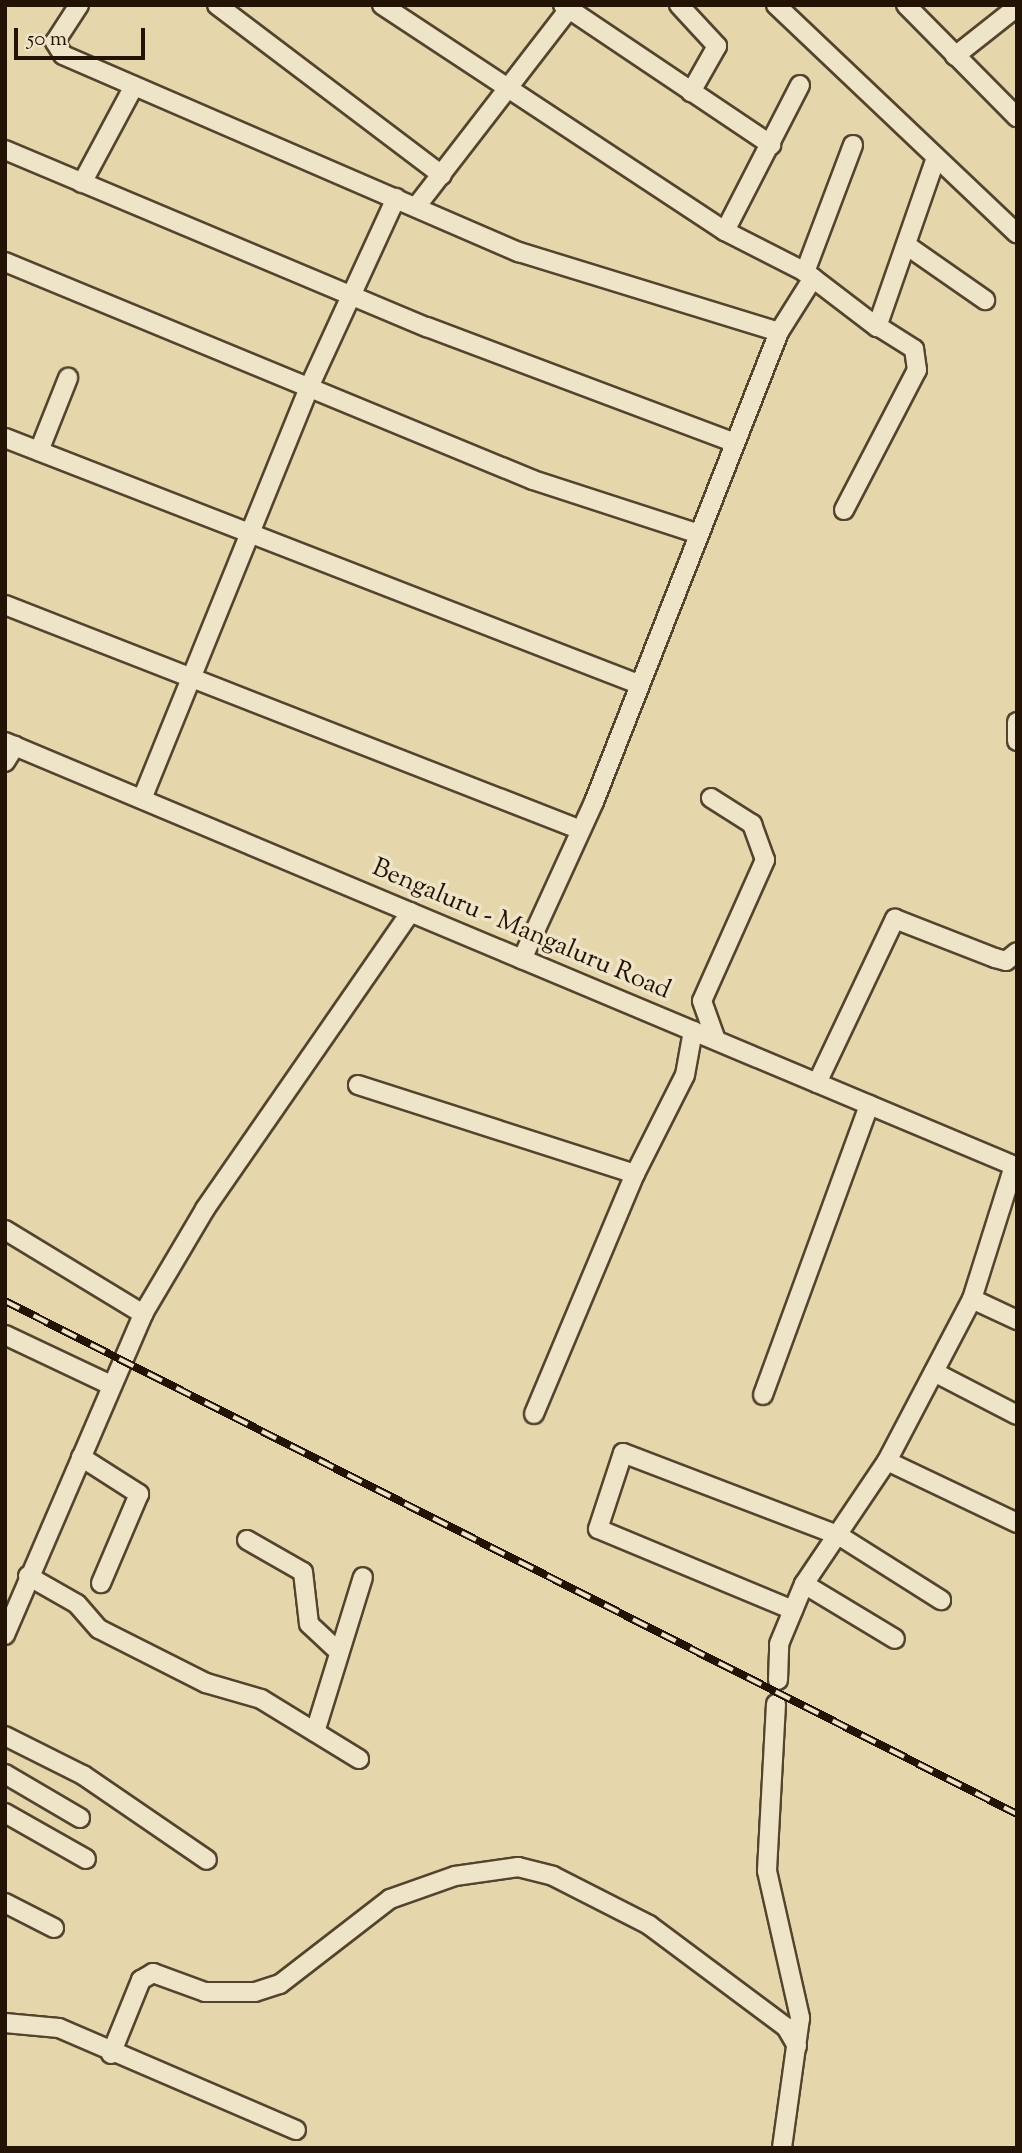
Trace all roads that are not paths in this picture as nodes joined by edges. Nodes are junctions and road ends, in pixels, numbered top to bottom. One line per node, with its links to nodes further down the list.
1 (79, 5): 11 (street)
2 (217, 5): 19 (street)
3 (382, 5): 12 (street)
4 (679, 5): 13 (street)
5 (776, 5): 18 (street)
6 (905, 5): 9 (street)
7 (568, 7): 12 (street); 13 (street)
8 (1017, 7): 9 (street)
9 (955, 56): 14 (street)
10 (800, 85): 15 (street)
11 (134, 86): 20 (street); 21 (street)
12 (509, 89): 19 (street); 24 (street)
13 (691, 92): 15 (street)
14 (1014, 110)
15 (771, 145): 24 (street)
16 (853, 145): 27 (street)
17 (5, 150): 20 (street)
18 (936, 158): 23 (street); 25 (street)
19 (442, 175): 22 (street)
20 (82, 183): 28 (street)
21 (396, 198): 22 (street); 28 (street)
22 (416, 207): 31 (street)
23 (1014, 226)
24 (725, 231): 27 (street)
25 (909, 247): 29 (street); 30 (street)
26 (5, 262): 33 (street)
27 (809, 275): 30 (street); 31 (street)
28 (354, 296): 33 (street); 35 (street)
29 (985, 300)
30 (879, 327): 37 (street)
31 (779, 332): 35 (street)
32 (68, 378): 36 (street)
33 (310, 384): 38 (street); 39 (street)
34 (5, 438): 36 (street)
35 (733, 442): 39 (street)
36 (39, 451): 38 (street)
37 (844, 510)
38 (249, 533): 41 (street); 42 (street)
39 (699, 534): 42 (street)
40 (5, 605): 41 (street)
41 (192, 674): 48 (street); 49 (street)
42 (638, 684): 49 (street)
43 (1017, 722): 44 (street)
44 (1017, 741)
45 (10, 744): 46 (street); 48 (street, Bengaluru - Mangaluru Road)
46 (5, 762)
47 (710, 798): 54 (street)
48 (142, 799): 50 (street, Bengaluru - Mangaluru Road)
49 (581, 830): 52 (street)
50 (411, 912): 52 (street, Bengaluru - Mangaluru Road); 62 (street)
51 (1017, 952): 55 (street)
52 (522, 959): 53 (street, Bengaluru - Mangaluru Road)
53 (694, 1031): 54 (street, Bengaluru - Mangaluru Road); 59 (street)
54 (716, 1041): 55 (street, Bengaluru - Mangaluru Road)
55 (817, 1083): 57 (street, Bengaluru - Mangaluru Road)
56 (358, 1085): 59 (street)
57 (869, 1105): 58 (street, Bengaluru - Mangaluru Road); 67 (street)
58 (1016, 1167): 61 (street)
59 (635, 1174): 68 (street)
60 (5, 1230): 62 (street)
61 (972, 1299): 63 (street); 65 (street)
62 (143, 1314): 66 (street)
63 (1017, 1320)
64 (5, 1335): 66 (street)
65 (934, 1372): 69 (street); 71 (street)
66 (111, 1385): 70 (street)
67 (763, 1395)
68 (534, 1414)
69 (1017, 1415)
70 (80, 1457): 75 (street); 77 (street)
71 (887, 1461): 72 (street); 73 (street)
72 (1017, 1523)
73 (838, 1535): 78 (street); 79 (street); 80 (street)
74 (247, 1540): 83 (street)
75 (28, 1576): 81 (street); 86 (street)
76 (363, 1577): 83 (street)
77 (101, 1583)
78 (804, 1584): 80 (street); 82 (street)
79 (941, 1600)
80 (793, 1610): 84 (street)
81 (5, 1635)
82 (895, 1639)
83 (335, 1649): 86 (street)
84 (778, 1680)
85 (776, 1704): 97 (street)
86 (315, 1732): 88 (street)
87 (5, 1736): 93 (street)
88 (359, 1759)
89 (5, 1774): 91 (street)
90 (5, 1813): 92 (street)
91 (79, 1818)
92 (86, 1859)
93 (207, 1860)
94 (5, 1903): 95 (street)
95 (54, 1928)
96 (5, 2023): 98 (street)
97 (797, 2046): 98 (street); 100 (street)
98 (111, 2054): 99 (street)
99 (296, 2130)
100 (782, 2148)

